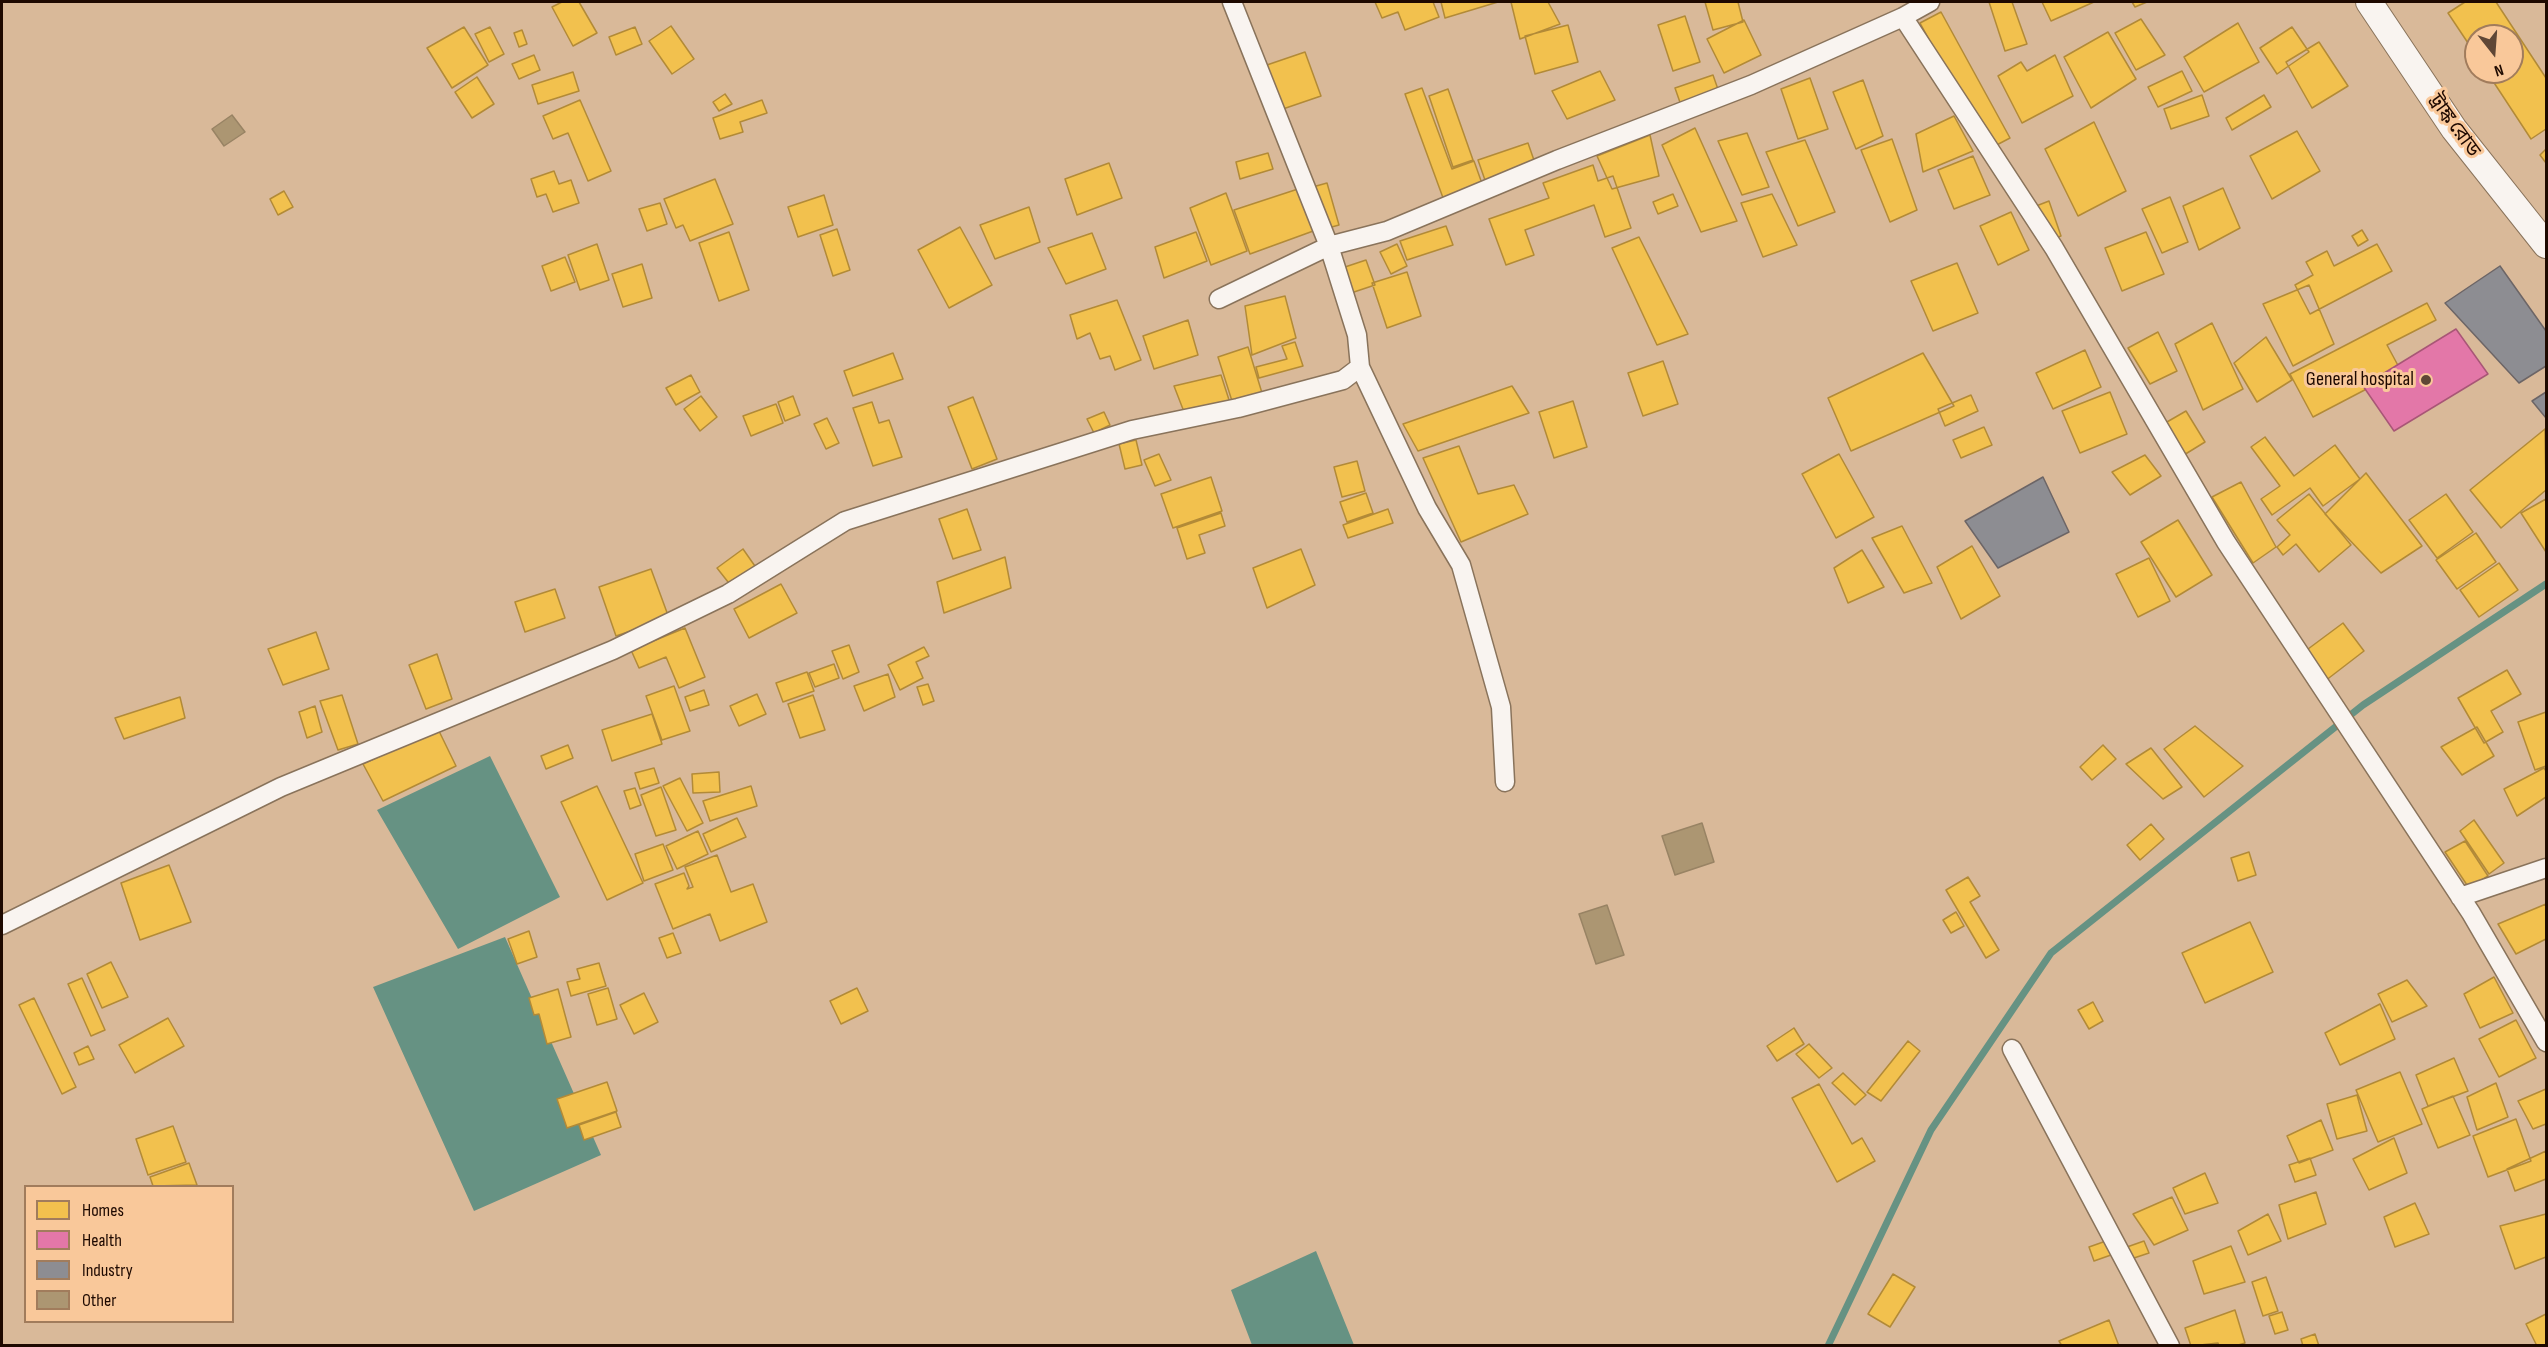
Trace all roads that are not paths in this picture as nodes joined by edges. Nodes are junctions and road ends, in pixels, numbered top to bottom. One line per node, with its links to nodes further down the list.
1 (1232, 2): 6 (street)
2 (1930, 2): 4 (street)
3 (2369, 2): 5 (main road, ট্রাঙ্ক রোড)
4 (1903, 17): 6 (street); 11 (street)
5 (2547, 245)
6 (1329, 246): 7 (street); 8 (street)
7 (1219, 299)
8 (1360, 367): 9 (street); 12 (street)
9 (1505, 782)
10 (2547, 868): 11 (street)
11 (2460, 897): 13 (street)
12 (2, 926)
13 (2547, 1041)
14 (2012, 1049): 15 (street)
15 (2170, 1346)

